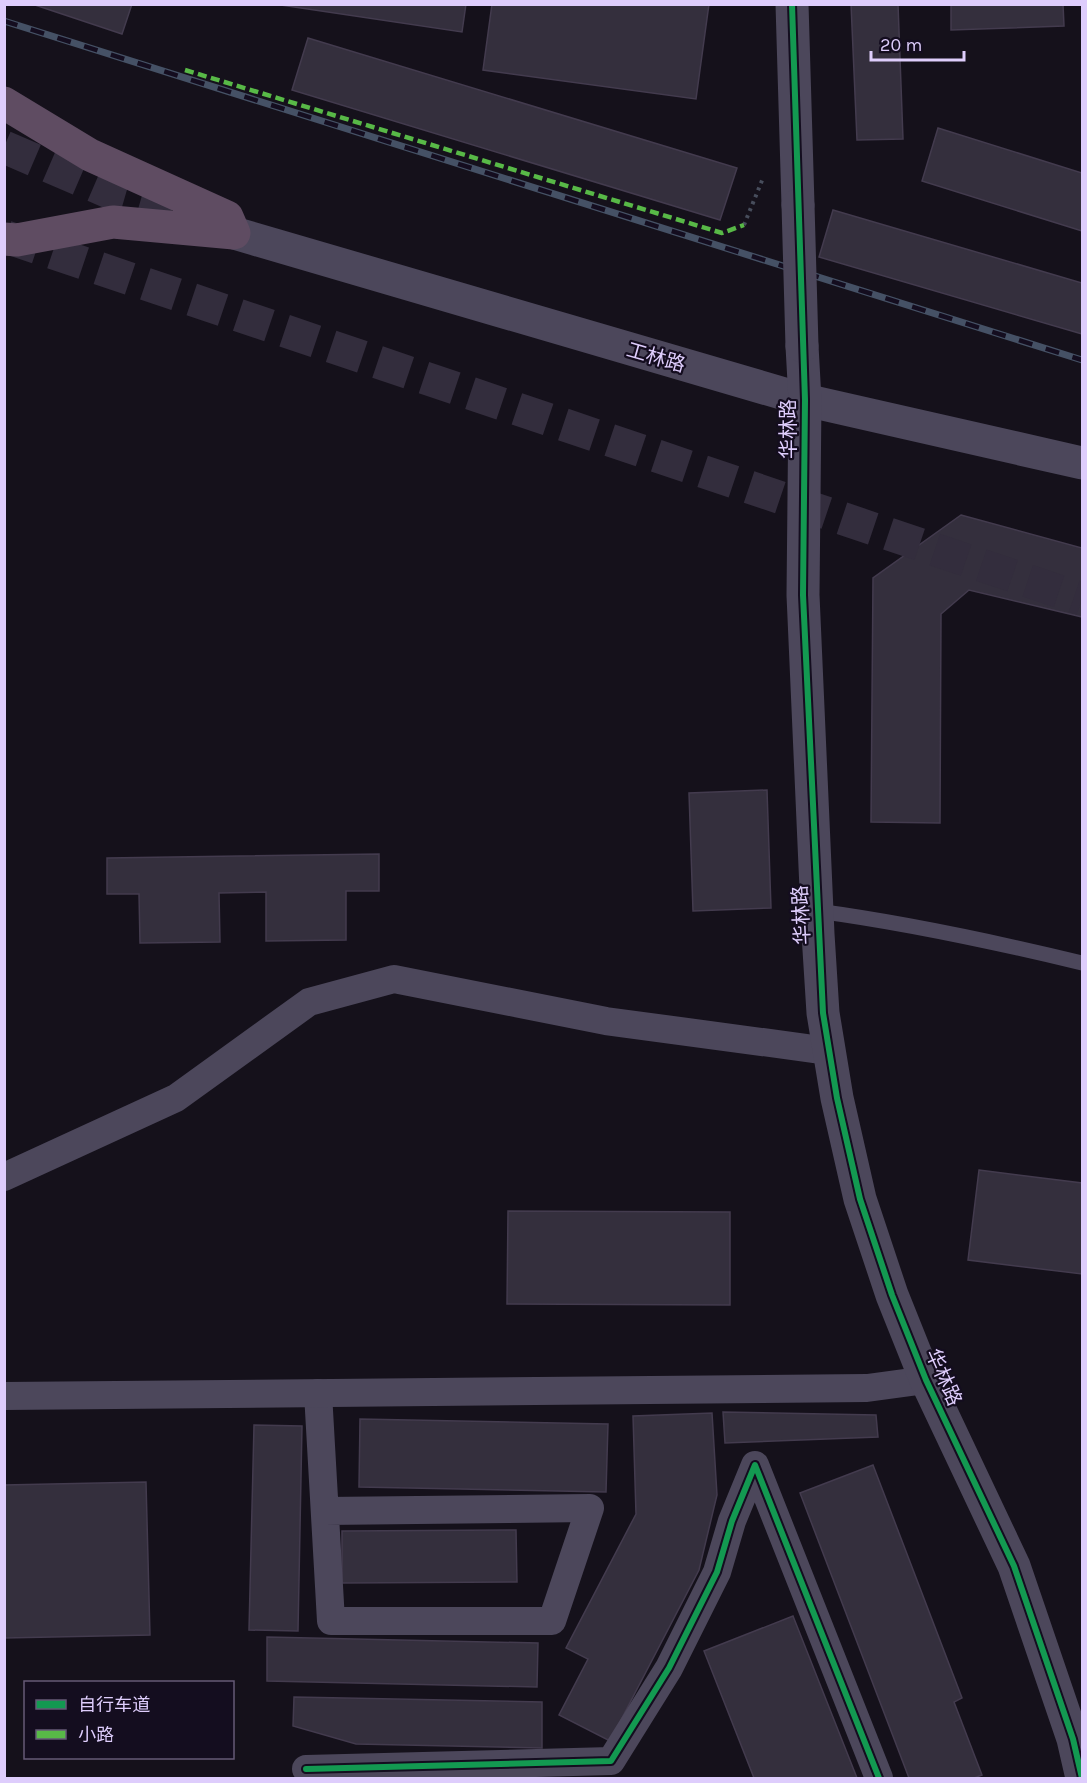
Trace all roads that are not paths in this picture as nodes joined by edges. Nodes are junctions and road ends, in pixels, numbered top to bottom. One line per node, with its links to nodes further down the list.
1 (792, 4): 5 (street, 华林路, bridge)
2 (4, 103): 3 (highway)
3 (234, 233): 4 (highway); 5 (street, 工林路)
4 (4, 239)
5 (805, 400): 6 (street, 工林路); 7 (street, 华林路)
6 (1083, 463)
7 (817, 911): 8 (lane); 9 (street, 华林路)
8 (1083, 963)
9 (829, 1051): 10 (street); 11 (street, 华林路)
10 (4, 1177)
11 (926, 1380): 12 (street); 17 (street, 华林路)
12 (318, 1393): 13 (street); 14 (street)
13 (4, 1396)
14 (325, 1511): 14 (street)
15 (306, 1769): 16 (street)
16 (879, 1779)
17 (1082, 1779)

